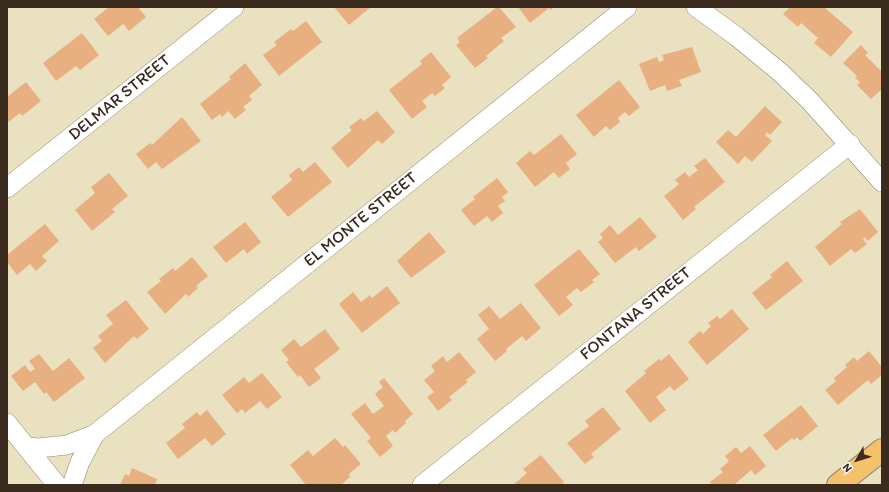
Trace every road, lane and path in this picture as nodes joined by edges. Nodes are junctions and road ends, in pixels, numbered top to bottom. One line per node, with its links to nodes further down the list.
1 (234, 7): 6 (street, DELMAR STREET)
2 (627, 7): 8 (street, EL MONTE STREET)
3 (696, 7): 4 (street)
4 (850, 144): 5 (street); 13 (street, FONTANA STREET)
5 (882, 182)
6 (7, 188)
7 (7, 423): 9 (street)
8 (95, 434): 9 (street, EL MONTE STREET); 12 (street, EL MONTE STREET)
9 (26, 447): 11 (street)
10 (882, 450): 14 (main road)
11 (57, 485)
12 (72, 485)
13 (422, 485)
14 (838, 485)

